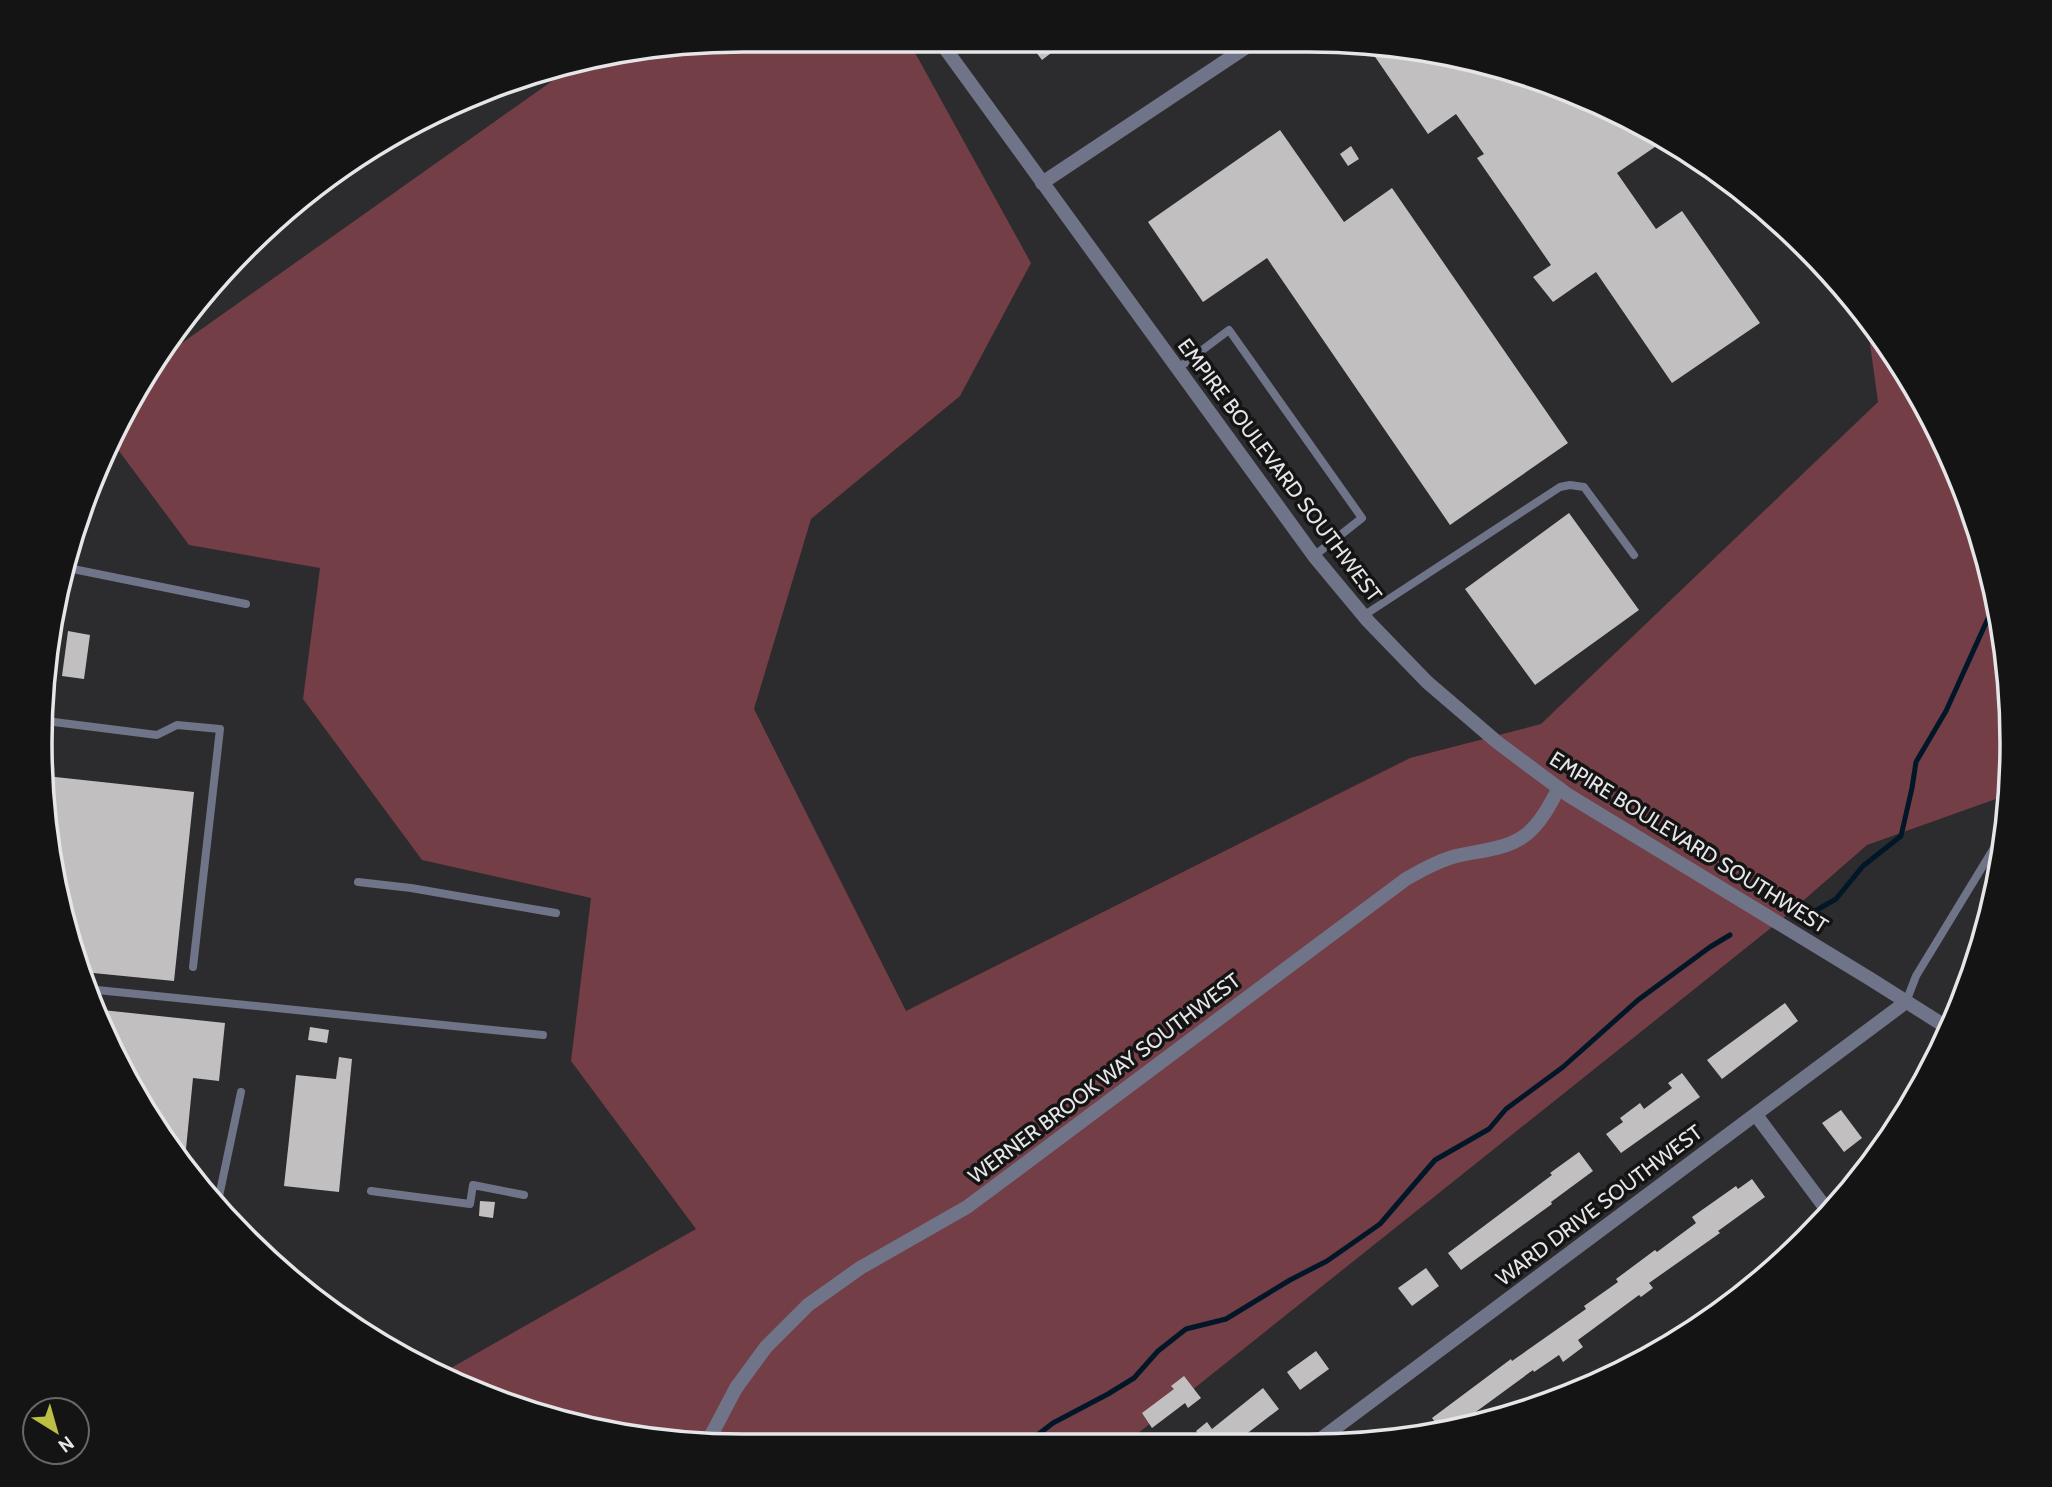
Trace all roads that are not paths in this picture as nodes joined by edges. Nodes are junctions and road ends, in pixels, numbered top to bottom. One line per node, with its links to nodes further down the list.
1 (948, 52): 3 (street, EMPIRE BOULEVARD SOUTHWEST)
2 (1238, 52): 3 (street)
3 (1042, 183): 4 (street, EMPIRE BOULEVARD SOUTHWEST)
4 (1178, 369): 6 (street, EMPIRE BOULEVARD SOUTHWEST); 6 (lane)
5 (1634, 555): 9 (lane)
6 (1314, 556): 9 (street, EMPIRE BOULEVARD SOUTHWEST)
7 (75, 569): 8 (lane)
8 (246, 604)
9 (1363, 615): 11 (street, EMPIRE BOULEVARD SOUTHWEST)
10 (53, 722): 15 (lane)
11 (1559, 788): 17 (street, EMPIRE BOULEVARD SOUTHWEST); 26 (street, WERNER BROOK WAY SOUTHWEST)
12 (1990, 854): 17 (lane)
13 (358, 882): 14 (lane)
14 (556, 913)
15 (193, 967)
16 (98, 990): 19 (lane)
17 (1906, 1002): 18 (street, EMPIRE BOULEVARD SOUTHWEST); 21 (street, WARD DRIVE SOUTHWEST)
18 (1940, 1023)
19 (543, 1035)
20 (241, 1092): 23 (lane)
21 (1756, 1115): 25 (street); 27 (street, WARD DRIVE SOUTHWEST)
22 (371, 1191): 24 (lane)
23 (220, 1195)
24 (524, 1195)
25 (1823, 1204)
26 (712, 1433)
27 (1328, 1434)

